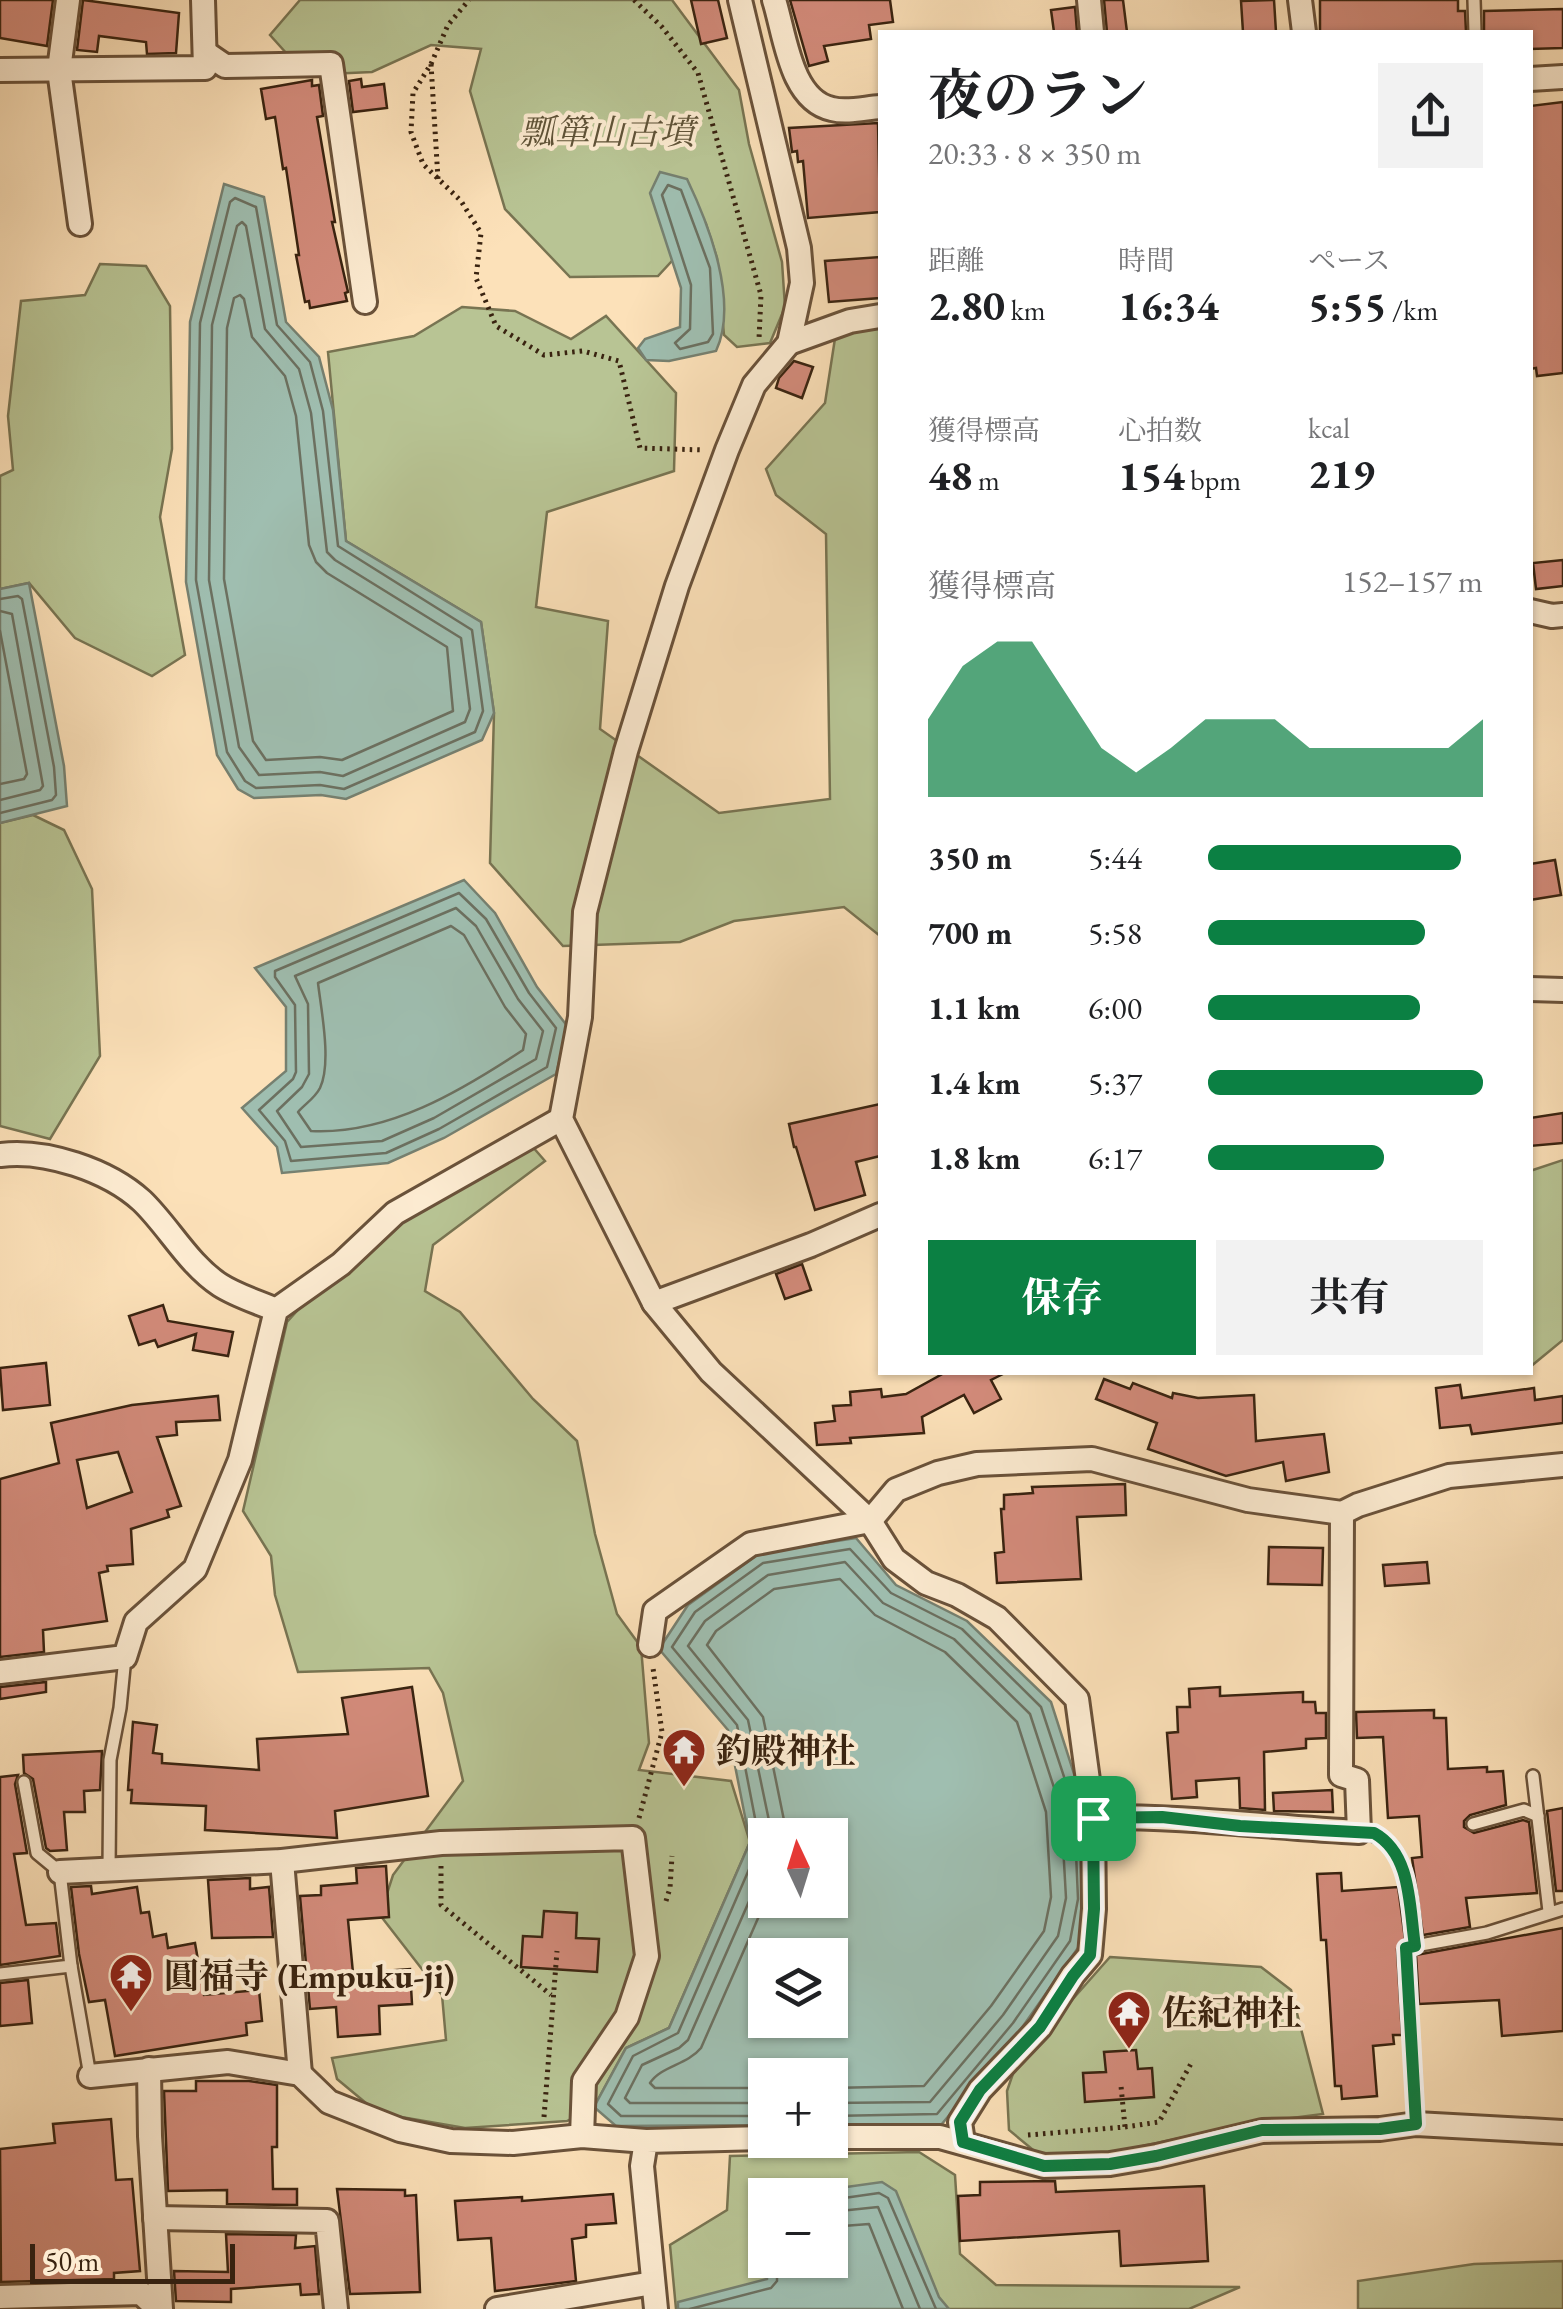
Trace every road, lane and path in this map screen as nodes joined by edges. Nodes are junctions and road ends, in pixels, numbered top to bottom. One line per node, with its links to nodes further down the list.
1 (68, 0): 16 (street)
2 (204, 0): 13 (street)
3 (469, 0): 14 (path)
4 (634, 0): 24 (path)
5 (740, 0): 25 (street)
6 (774, 0): 19 (street)
7 (1089, 0): 10 (street)
8 (1300, 0): 11 (street)
9 (1474, 0): 12 (lane)
10 (1092, 30)
11 (1304, 30)
12 (1475, 30)
13 (206, 53): 16 (street); 22 (street)
14 (432, 64): 20 (path); 20 (path)
15 (0, 70): 16 (street)
16 (59, 70): 21 (street)
17 (1563, 78): 18 (street)
18 (1533, 79)
19 (878, 106)
20 (438, 179): 26 (path)
21 (80, 224)
22 (365, 302)
23 (878, 316): 25 (street)
24 (759, 341)
25 (789, 342): 26 (street)
26 (726, 450): 31 (street)
27 (1533, 612): 28 (street)
28 (1563, 615)
29 (1533, 990): 30 (street)
30 (1563, 990)
31 (562, 1119): 34 (street); 35 (street)
32 (0, 1155): 35 (street)
33 (878, 1216): 34 (street)
34 (654, 1303): 38 (street)
35 (276, 1310): 40 (street)
36 (1563, 1466): 37 (street)
37 (1342, 1513): 38 (street); 47 (street)
38 (870, 1521): 39 (street); 45 (street)
39 (650, 1645): 48 (path)
40 (125, 1657): 41 (street); 51 (lane)
41 (0, 1672)
42 (1533, 1776): 44 (lane)
43 (24, 1782): 52 (lane)
44 (1538, 1816): 46 (lane); 54 (lane)
45 (1093, 1818): 47 (street); 73 (street)
46 (1474, 1824)
47 (1359, 1832): 55 (lane)
48 (634, 1838): 49 (street); 68 (street)
49 (441, 1843): 50 (street); 59 (path)
50 (282, 1860): 51 (street); 62 (street)
51 (108, 1870): 52 (street)
52 (60, 1872): 57 (lane)
53 (1563, 1909): 54 (lane)
54 (1549, 1911): 55 (lane)
55 (1415, 1946): 65 (lane)
56 (556, 1951): 59 (path)
57 (72, 1966): 58 (lane); 63 (lane)
58 (0, 1974)
59 (551, 1995): 71 (path)
60 (1192, 2060): 66 (path)
61 (149, 2069): 62 (street); 63 (street); 75 (street)
62 (300, 2074): 71 (street)
63 (90, 2076)
64 (1121, 2086): 66 (path)
65 (1416, 2124): 67 (street); 74 (street)
66 (1125, 2126): 74 (path)
67 (1563, 2132)
68 (582, 2136): 71 (street); 72 (street)
69 (848, 2136): 73 (street)
70 (748, 2138): 72 (street)
71 (542, 2139)
72 (646, 2140): 76 (street)
73 (963, 2142): 74 (street)
74 (989, 2152)
75 (155, 2218): 78 (street); 79 (street)
76 (652, 2283): 80 (street); 81 (street)
77 (0, 2297): 78 (street)
78 (160, 2309)
79 (336, 2309)
80 (497, 2309)
81 (656, 2309)

